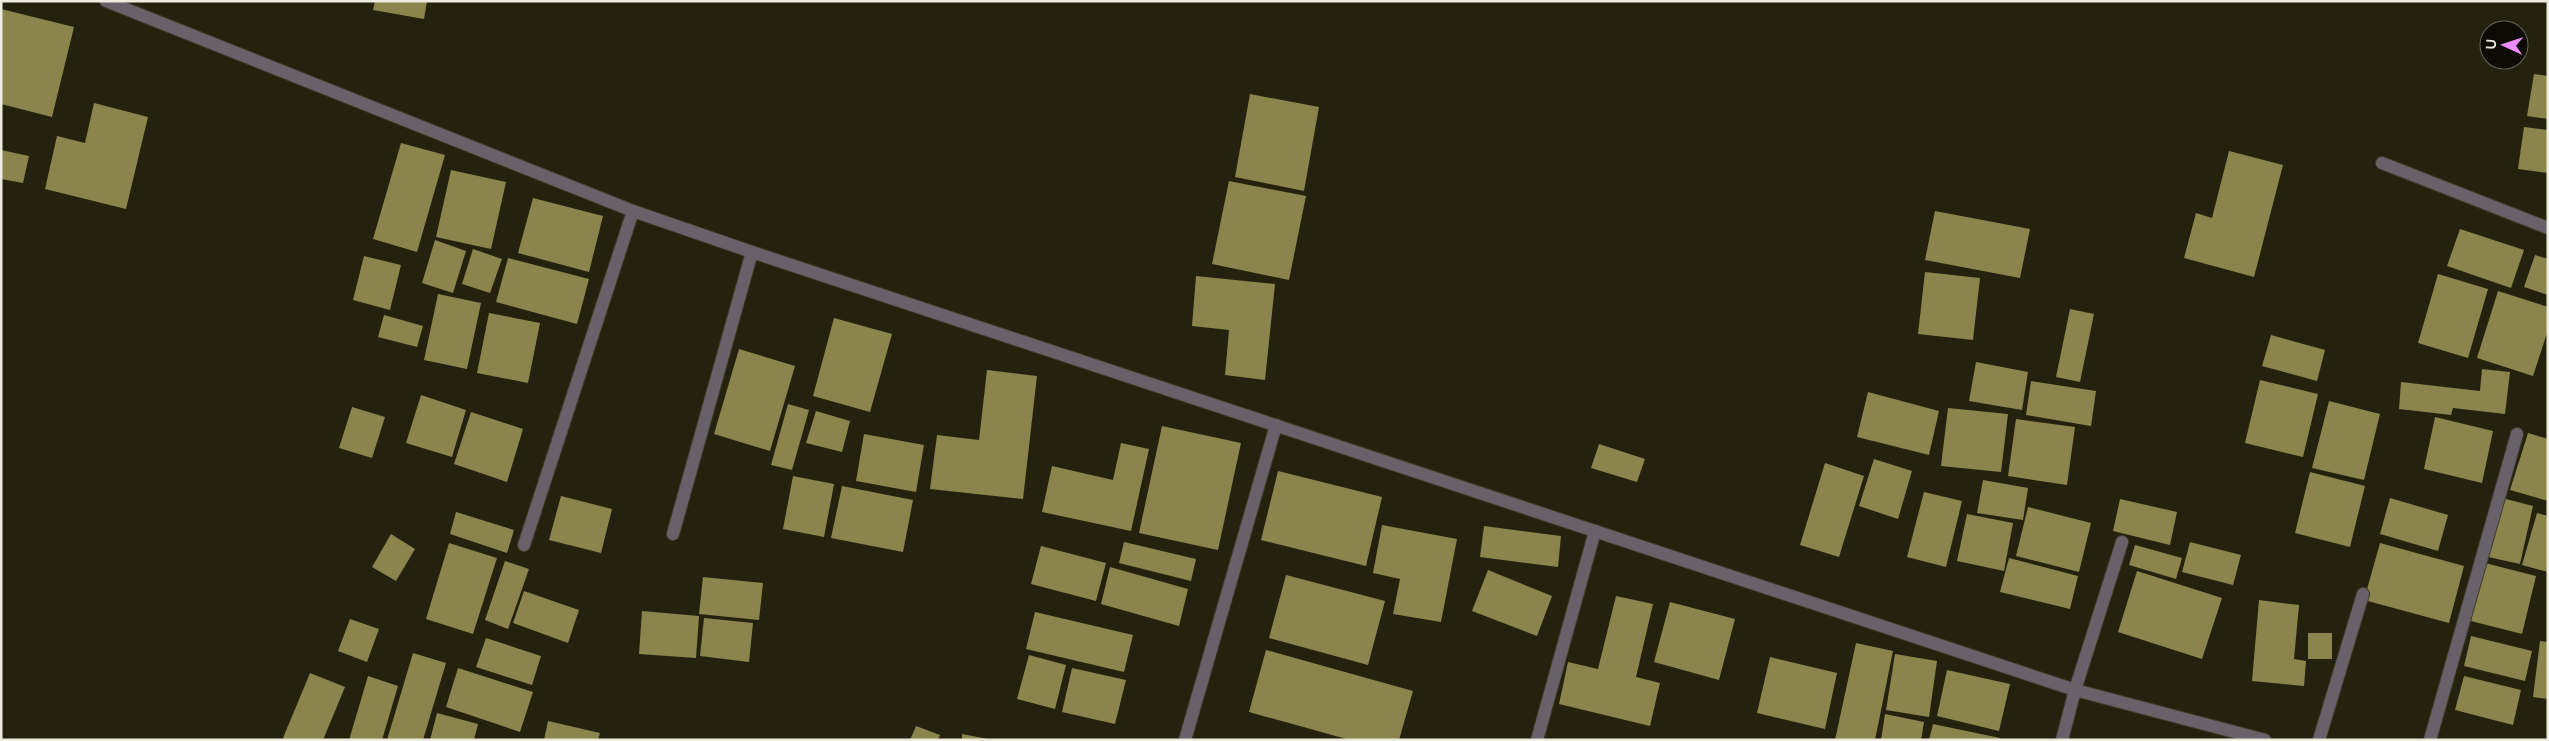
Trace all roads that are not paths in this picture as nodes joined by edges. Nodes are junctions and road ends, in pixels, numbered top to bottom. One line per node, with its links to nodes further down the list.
1 (106, 1): 3 (street)
2 (2382, 163): 4 (street)
3 (633, 211): 5 (street); 11 (street)
4 (2548, 228)
5 (752, 252): 6 (street); 9 (street)
6 (1276, 425): 8 (street); 14 (street)
7 (2518, 434): 19 (street)
8 (1595, 531): 13 (street); 15 (street)
9 (673, 534)
10 (2122, 542): 13 (street)
11 (524, 545)
12 (2363, 594): 18 (street)
13 (2075, 690): 16 (street); 17 (street)
14 (1185, 740)
15 (1537, 740)
16 (2062, 740)
17 (2265, 740)
18 (2319, 740)
19 (2430, 740)

